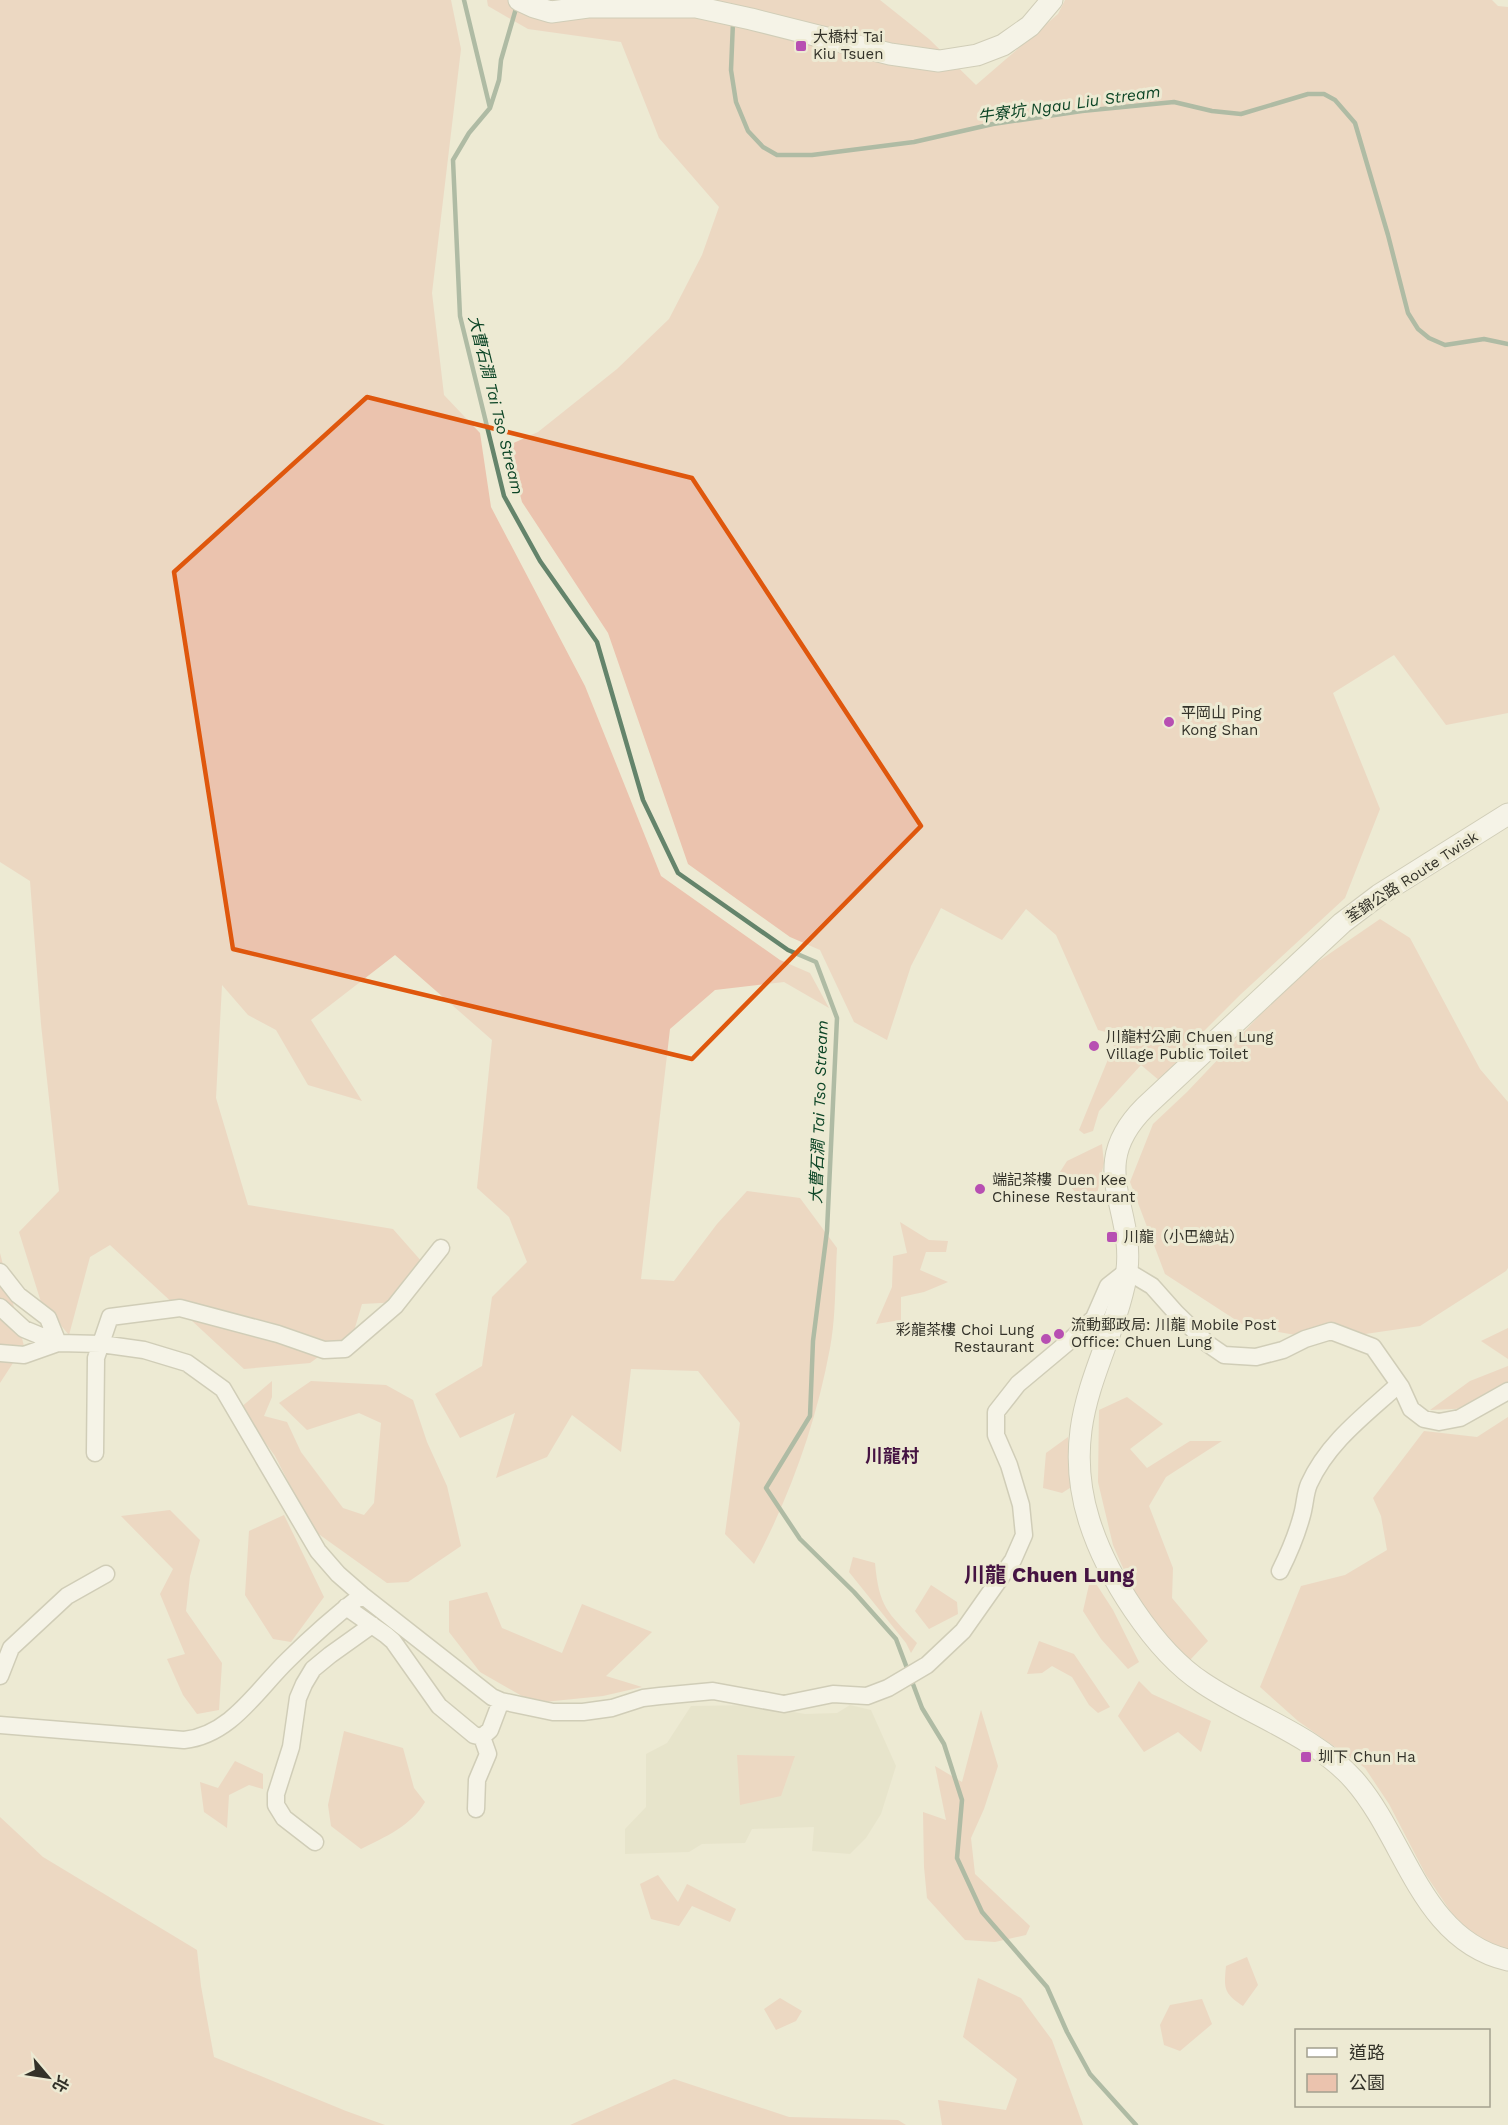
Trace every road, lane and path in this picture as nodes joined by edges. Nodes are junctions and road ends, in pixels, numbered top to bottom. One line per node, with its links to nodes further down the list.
1 (1052, 0): 2 (main road)
2 (526, 4)
3 (1508, 814): 5 (main road, 荃錦公路 Route Twisk)
4 (441, 1248): 9 (street)
5 (1127, 1271): 11 (street); 20 (street); 25 (main road, 荃錦公路 Route Twisk)
6 (0, 1272): 8 (street)
7 (0, 1307): 8 (street)
8 (58, 1343): 9 (street); 10 (street)
9 (100, 1344): 13 (street); 16 (street)
10 (0, 1353)
11 (1398, 1385): 12 (street); 14 (street)
12 (1508, 1391)
13 (95, 1453)
14 (1280, 1571)
15 (106, 1574): 19 (street)
16 (362, 1595): 17 (street); 20 (street)
17 (346, 1607): 18 (street); 21 (street)
18 (372, 1625): 22 (street); 24 (street)
19 (0, 1676)
20 (501, 1701): 22 (street)
21 (0, 1725)
22 (482, 1737): 23 (street)
23 (476, 1809)
24 (315, 1842)
25 (1508, 1960)

